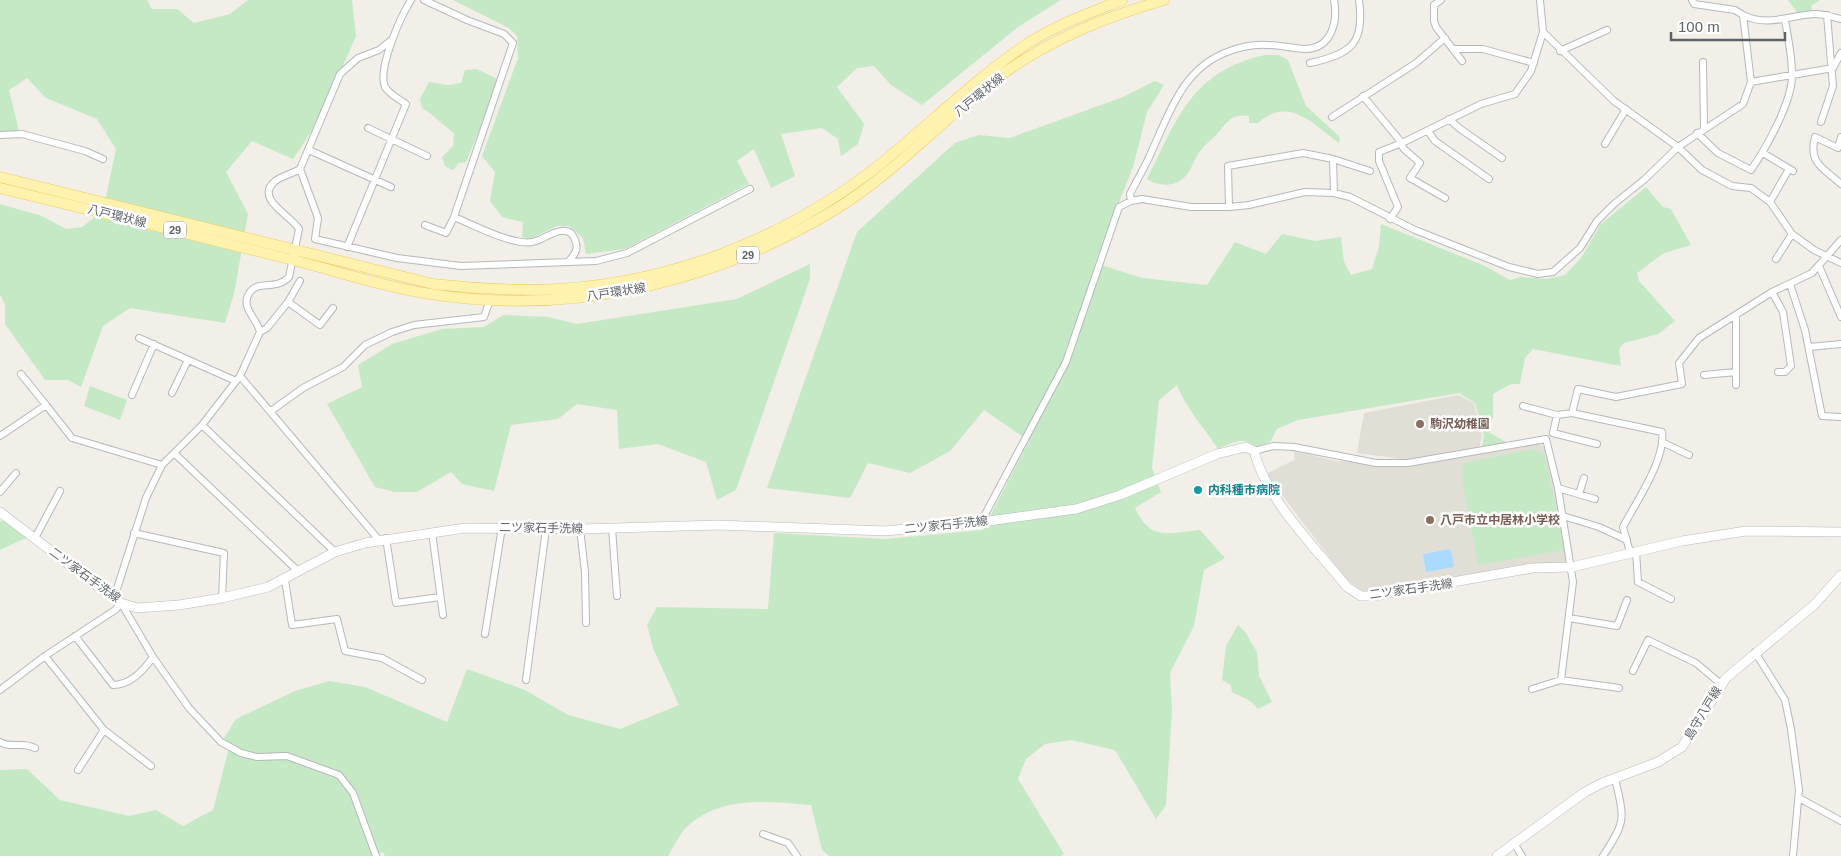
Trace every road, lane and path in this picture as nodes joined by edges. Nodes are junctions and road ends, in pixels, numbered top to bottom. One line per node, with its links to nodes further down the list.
1 (411, 0): 17 (street)
2 (424, 0): 64 (street)
3 (1122, 0): 70 (main road, 八戸環状線 / 29)
4 (1164, 0): 81 (main road, 八戸環状線 / 29)
5 (1359, 0): 22 (street)
6 (1441, 0): 16 (street)
7 (1540, 0): 15 (street)
8 (1692, 0): 10 (street)
9 (1335, 2): 60 (street)
10 (1743, 15): 13 (street); 27 (street)
11 (1827, 15): 12 (street); 13 (street); 25 (street)
12 (1841, 19)
13 (1785, 20): 26 (street)
14 (1607, 30): 19 (street)
15 (1543, 32): 19 (street); 24 (street)
16 (1445, 38): 18 (street); 28 (street)
17 (390, 41): 39 (street); 43 (street)
18 (1454, 49): 21 (street); 24 (street)
19 (1560, 51): 29 (street)
20 (1841, 53): 25 (street)
21 (1462, 61)
22 (1310, 62)
23 (1703, 62): 33 (street)
24 (1534, 63): 31 (street)
25 (1833, 68): 26 (street); 32 (street)
26 (1792, 75): 27 (street); 44 (street)
27 (1751, 82): 33 (street)
28 (1363, 96): 30 (street); 40 (street)
29 (1626, 109): 41 (street); 42 (street)
30 (1332, 117)
31 (1449, 119): 35 (street); 46 (street)
32 (1821, 122)
33 (1704, 127): 36 (street)
34 (368, 128): 39 (street)
35 (1428, 131): 40 (street); 52 (street)
36 (1697, 133): 42 (street); 44 (street)
37 (0, 135): 48 (street)
38 (1841, 137): 54 (street)
39 (391, 139): 45 (street); 53 (street)
40 (1402, 143): 59 (street); 65 (street)
41 (1605, 144)
42 (1678, 147): 61 (street); 65 (street)
43 (309, 150): 49 (street); 53 (street)
44 (1763, 153): 61 (street)
45 (427, 156)
46 (1502, 158)
47 (1332, 159): 50 (street); 58 (street); 63 (street)
48 (103, 160)
49 (300, 169): 69 (street); 70 (street)
50 (1370, 171)
51 (0, 177): 62 (main road, 八戸環状線 / 29)
52 (1489, 178)
53 (374, 179): 55 (street); 69 (street)
54 (1841, 184)
55 (391, 187)
56 (0, 188): 62 (main road, 八戸環状線 / 29)
57 (750, 189): 74 (street)
58 (1334, 193): 63 (street); 65 (street)
59 (1445, 198)
60 (1131, 201): 63 (street); 123 (street)
61 (1770, 202): 67 (street)
62 (85, 203): 70 (main road, 八戸環状線 / 29); 73 (main road, 八戸環状線 / 29)
63 (1229, 207)
64 (454, 217): 66 (street); 74 (street)
65 (1390, 219)
66 (424, 225)
67 (1792, 234): 71 (street); 72 (street)
68 (1841, 240): 71 (street)
69 (346, 248): 74 (street)
70 (296, 249): 73 (street)
71 (1828, 257): 75 (street); 76 (street)
72 (1776, 259)
73 (293, 260): 81 (main road, 八戸環状線 / 29); 86 (street)
74 (569, 261)
75 (1841, 263)
76 (1820, 266): 78 (street); 80 (street)
77 (300, 280): 82 (street)
78 (1790, 284): 79 (street); 90 (street)
79 (1772, 292): 84 (street); 93 (street)
80 (1838, 297): 85 (street)
81 (490, 300): 102 (street)
82 (288, 302): 83 (street); 86 (street)
83 (333, 308)
84 (1736, 315): 92 (street); 103 (street)
85 (1841, 317)
86 (260, 332): 96 (street)
87 (139, 338): 88 (street)
88 (154, 344): 91 (street); 99 (street)
89 (1841, 344): 90 (street)
90 (1808, 347): 105 (street)
91 (188, 360): 96 (street); 98 (street)
92 (1736, 372): 95 (street); 97 (street)
93 (1778, 372)
94 (21, 374): 100 (street)
95 (1704, 375)
96 (238, 379): 102 (street); 106 (street)
97 (1736, 385)
98 (172, 393)
99 (132, 395)
100 (46, 405): 107 (street); 113 (street)
101 (1523, 406): 104 (street)
102 (271, 411): 132 (street)
103 (1572, 413): 104 (street); 108 (street)
104 (1557, 415): 109 (street)
105 (1841, 417)
106 (202, 424): 111 (street); 134 (street)
107 (0, 436)
108 (1664, 443): 112 (street); 133 (street)
109 (1597, 444)
110 (1254, 452): 116 (street); 123 (street, 二ツ家石手洗線); 136 (street, 二ツ家石手洗線)
111 (174, 453): 113 (street); 137 (street)
112 (1689, 455)
113 (162, 465): 130 (street)
114 (16, 473): 118 (street)
115 (1584, 478): 119 (street)
116 (1558, 488): 119 (street); 122 (street)
117 (60, 491): 131 (street)
118 (0, 492)
119 (1579, 494): 120 (street)
120 (1594, 498)
121 (0, 512): 131 (street, 二ツ家石手洗線)
122 (1563, 516): 133 (street); 136 (street)
123 (981, 522): 125 (street, 二ツ家石手洗線)
124 (502, 527): 126 (street, 二ツ家石手洗線); 128 (street, 二ツ家石手洗線); 149 (street)
125 (612, 528): 127 (street, 二ツ家石手洗線); 140 (street)
126 (546, 529): 127 (street, 二ツ家石手洗線); 156 (street)
127 (580, 529): 148 (street)
128 (432, 532): 132 (street, 二ツ家石手洗線); 141 (street)
129 (1841, 532): 135 (street, 二ツ家石手洗線)
130 (134, 533): 142 (street); 144 (street)
131 (35, 538): 144 (street, 二ツ家石手洗線)
132 (383, 539): 134 (street, 二ツ家石手洗線); 141 (street)
133 (1627, 540): 135 (street)
134 (335, 552): 137 (street, 二ツ家石手洗線)
135 (1633, 552): 136 (street, 二ツ家石手洗線); 143 (street)
136 (1572, 567): 147 (street)
137 (299, 572): 139 (street, 二ツ家石手洗線)
138 (1841, 576): 151 (street, 島守八戸線)
139 (285, 580): 142 (street, 二ツ家石手洗線); 155 (street)
140 (617, 596)
141 (440, 597): 146 (street)
142 (222, 598): 144 (street, 二ツ家石手洗線)
143 (1671, 599)
144 (117, 600): 150 (street); 153 (street)
145 (1627, 600): 147 (street)
146 (443, 615)
147 (1569, 618): 157 (street)
148 (586, 623)
149 (485, 634)
150 (75, 636): 152 (street); 153 (street)
151 (1756, 652): 158 (street, 島守八戸線); 168 (street)
152 (45, 656): 161 (street); 162 (street)
153 (152, 657): 172 (street)
154 (1633, 671): 158 (street)
155 (422, 680)
156 (526, 680)
157 (1561, 680): 159 (street); 160 (street)
158 (1721, 684): 167 (street, 島守八戸線)
159 (1619, 688)
160 (1532, 689)
161 (0, 690)
162 (104, 730): 165 (street); 166 (street)
163 (0, 742): 164 (street)
164 (35, 748)
165 (151, 766)
166 (78, 770)
167 (1615, 778): 171 (street, 島守八戸線); 176 (street)
168 (1799, 798): 169 (street); 177 (street)
169 (1841, 821)
170 (763, 834): 173 (street)
171 (1514, 844): 174 (street, 島守八戸線); 175 (street)
172 (376, 856)
173 (797, 856)
174 (1497, 856)
175 (1522, 856)
176 (1603, 856)
177 (1793, 856)

